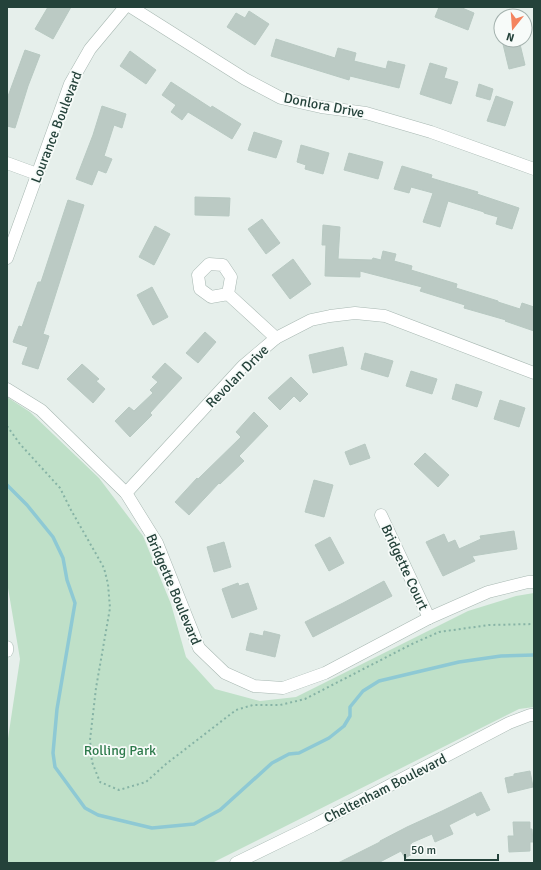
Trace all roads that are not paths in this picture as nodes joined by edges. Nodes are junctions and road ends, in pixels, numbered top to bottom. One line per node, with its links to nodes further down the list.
1 (125, 7): 5 (street, Lourance Boulevard)
2 (131, 7): 4 (street, Donlora Drive)
3 (7, 163): 5 (street)
4 (533, 166)
5 (38, 174): 6 (street, Lourance Boulevard)
6 (7, 258)
7 (228, 294): 8 (street)
8 (276, 338): 9 (street, Revolan Drive); 11 (street, Revolan Drive)
9 (534, 373)
10 (7, 389): 11 (street, Bridgette Boulevard)
11 (126, 493): 14 (street, Bridgette Boulevard)
12 (381, 516): 14 (street, Bridgette Court)
13 (534, 582): 14 (street, Bridgette Boulevard)
14 (430, 618)
15 (7, 647): 16 (street)
16 (7, 651)
17 (534, 715): 18 (street, Cheltenham Boulevard)
18 (236, 863)

